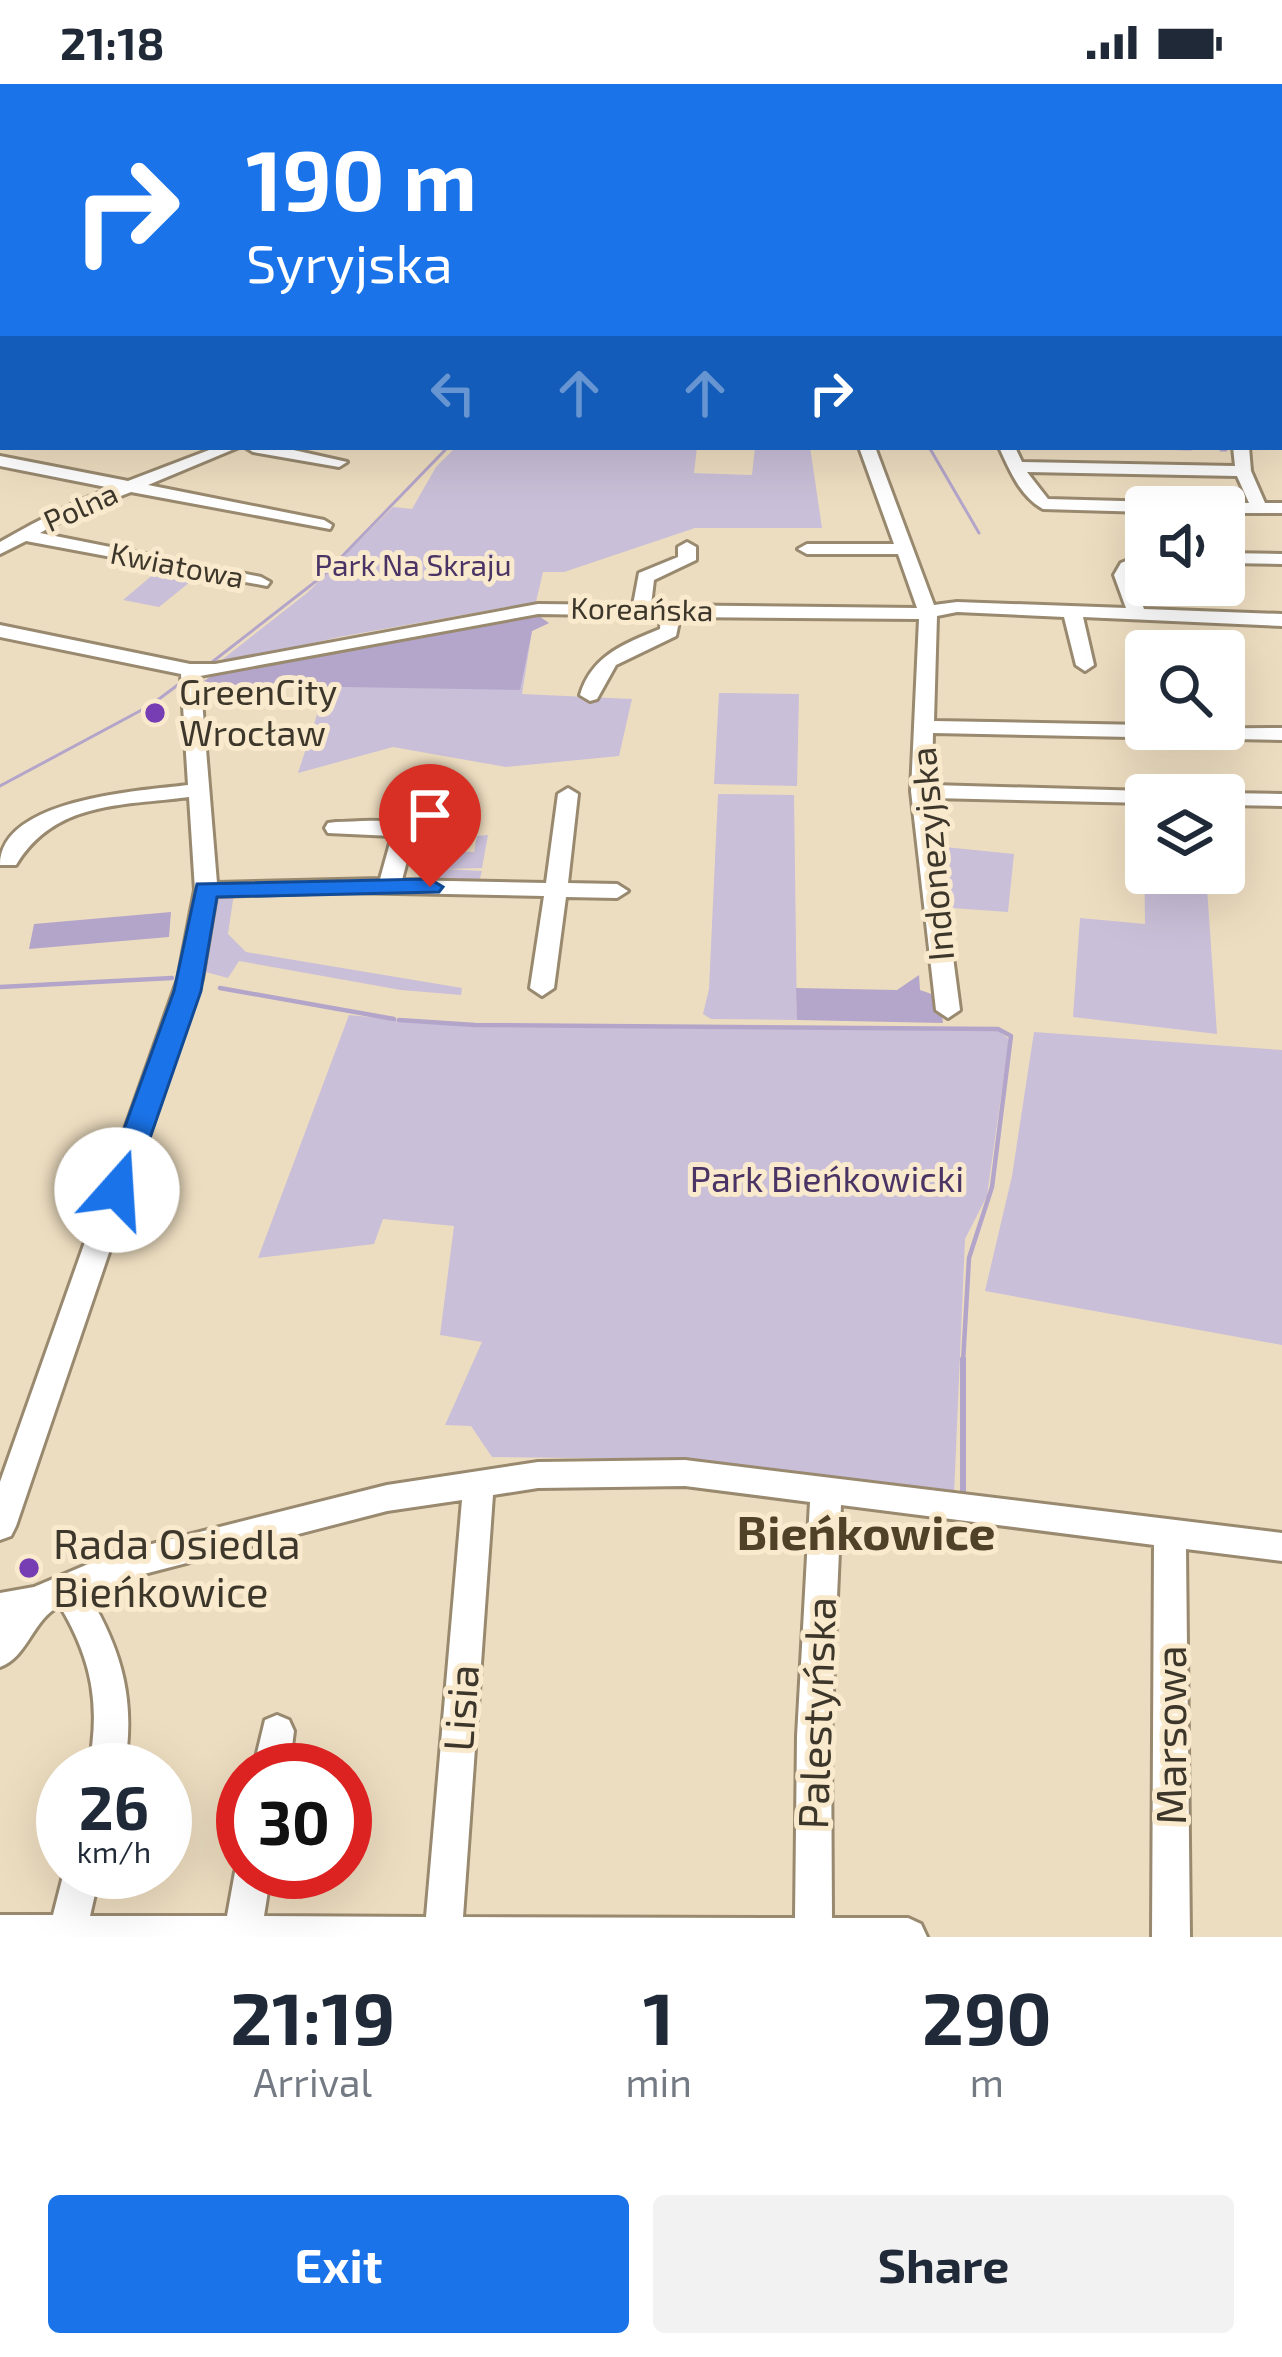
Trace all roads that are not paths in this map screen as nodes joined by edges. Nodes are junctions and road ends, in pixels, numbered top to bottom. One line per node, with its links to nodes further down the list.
1 (223, 450): 10 (street, Polna)
2 (271, 450): 7 (street)
3 (868, 450): 19 (street)
4 (1008, 450): 8 (street)
5 (1241, 450): 9 (street)
6 (0, 461): 10 (street)
7 (339, 461)
8 (1016, 467): 9 (street); 11 (street)
9 (1243, 471): 13 (street)
10 (129, 487): 15 (street); 16 (street, Polna)
11 (1125, 506)
12 (1245, 508): 13 (street)
13 (1259, 508): 14 (street)
14 (1282, 508)
15 (324, 526)
16 (9, 542): 22 (street, Kwiatowa)
17 (687, 547): 24 (street)
18 (806, 549): 19 (street)
19 (904, 549): 26 (street)
20 (1245, 558): 21 (street)
21 (1282, 559)
22 (261, 582)
23 (1134, 606): 28 (street)
24 (642, 609): 25 (street, Koreańska); 32 (street, Koreańska)
25 (671, 610): 26 (street, Koreańska); 33 (street)
26 (928, 613): 27 (street, Koreańska); 34 (street, Indonezyjska)
27 (1073, 615): 28 (street, Koreańska); 31 (street)
28 (1138, 617): 29 (street, Koreańska)
29 (1280, 624)
30 (0, 632): 32 (street, Koreańska)
31 (1085, 665)
32 (191, 678): 36 (street)
33 (590, 695)
34 (921, 727): 35 (street); 37 (street, Indonezyjska)
35 (1282, 734)
36 (198, 787): 43 (street); 45 (street)
37 (921, 791): 39 (street); 49 (street, Indonezyjska)
38 (568, 794): 46 (street)
39 (1125, 796)
40 (1245, 799): 41 (street)
41 (1282, 800)
42 (336, 829): 44 (street)
43 (8, 860)
44 (389, 886): 45 (street); 46 (street)
45 (206, 890): 52 (street)
46 (556, 890): 47 (street); 48 (street)
47 (617, 891)
48 (542, 988)
49 (948, 1010)
50 (478, 1481): 51 (street); 55 (street); 66 (street, Lisia)
51 (826, 1491): 53 (street); 67 (street, Palestyńska)
52 (0, 1526)
53 (1170, 1533): 54 (street); 69 (street, Marsowa)
54 (1282, 1547)
55 (52, 1593): 56 (street); 57 (street); 59 (street)
56 (0, 1608)
57 (0, 1652)
58 (277, 1731): 60 (street)
59 (113, 1743)
60 (275, 1743)
61 (75, 1899): 64 (street)
62 (249, 1899): 65 (street)
63 (0, 1934): 64 (street)
64 (67, 1934): 65 (street)
65 (243, 1934): 66 (street)
66 (443, 1935): 67 (street)
67 (812, 1935): 68 (street)
68 (908, 1937)
69 (1172, 1937)

